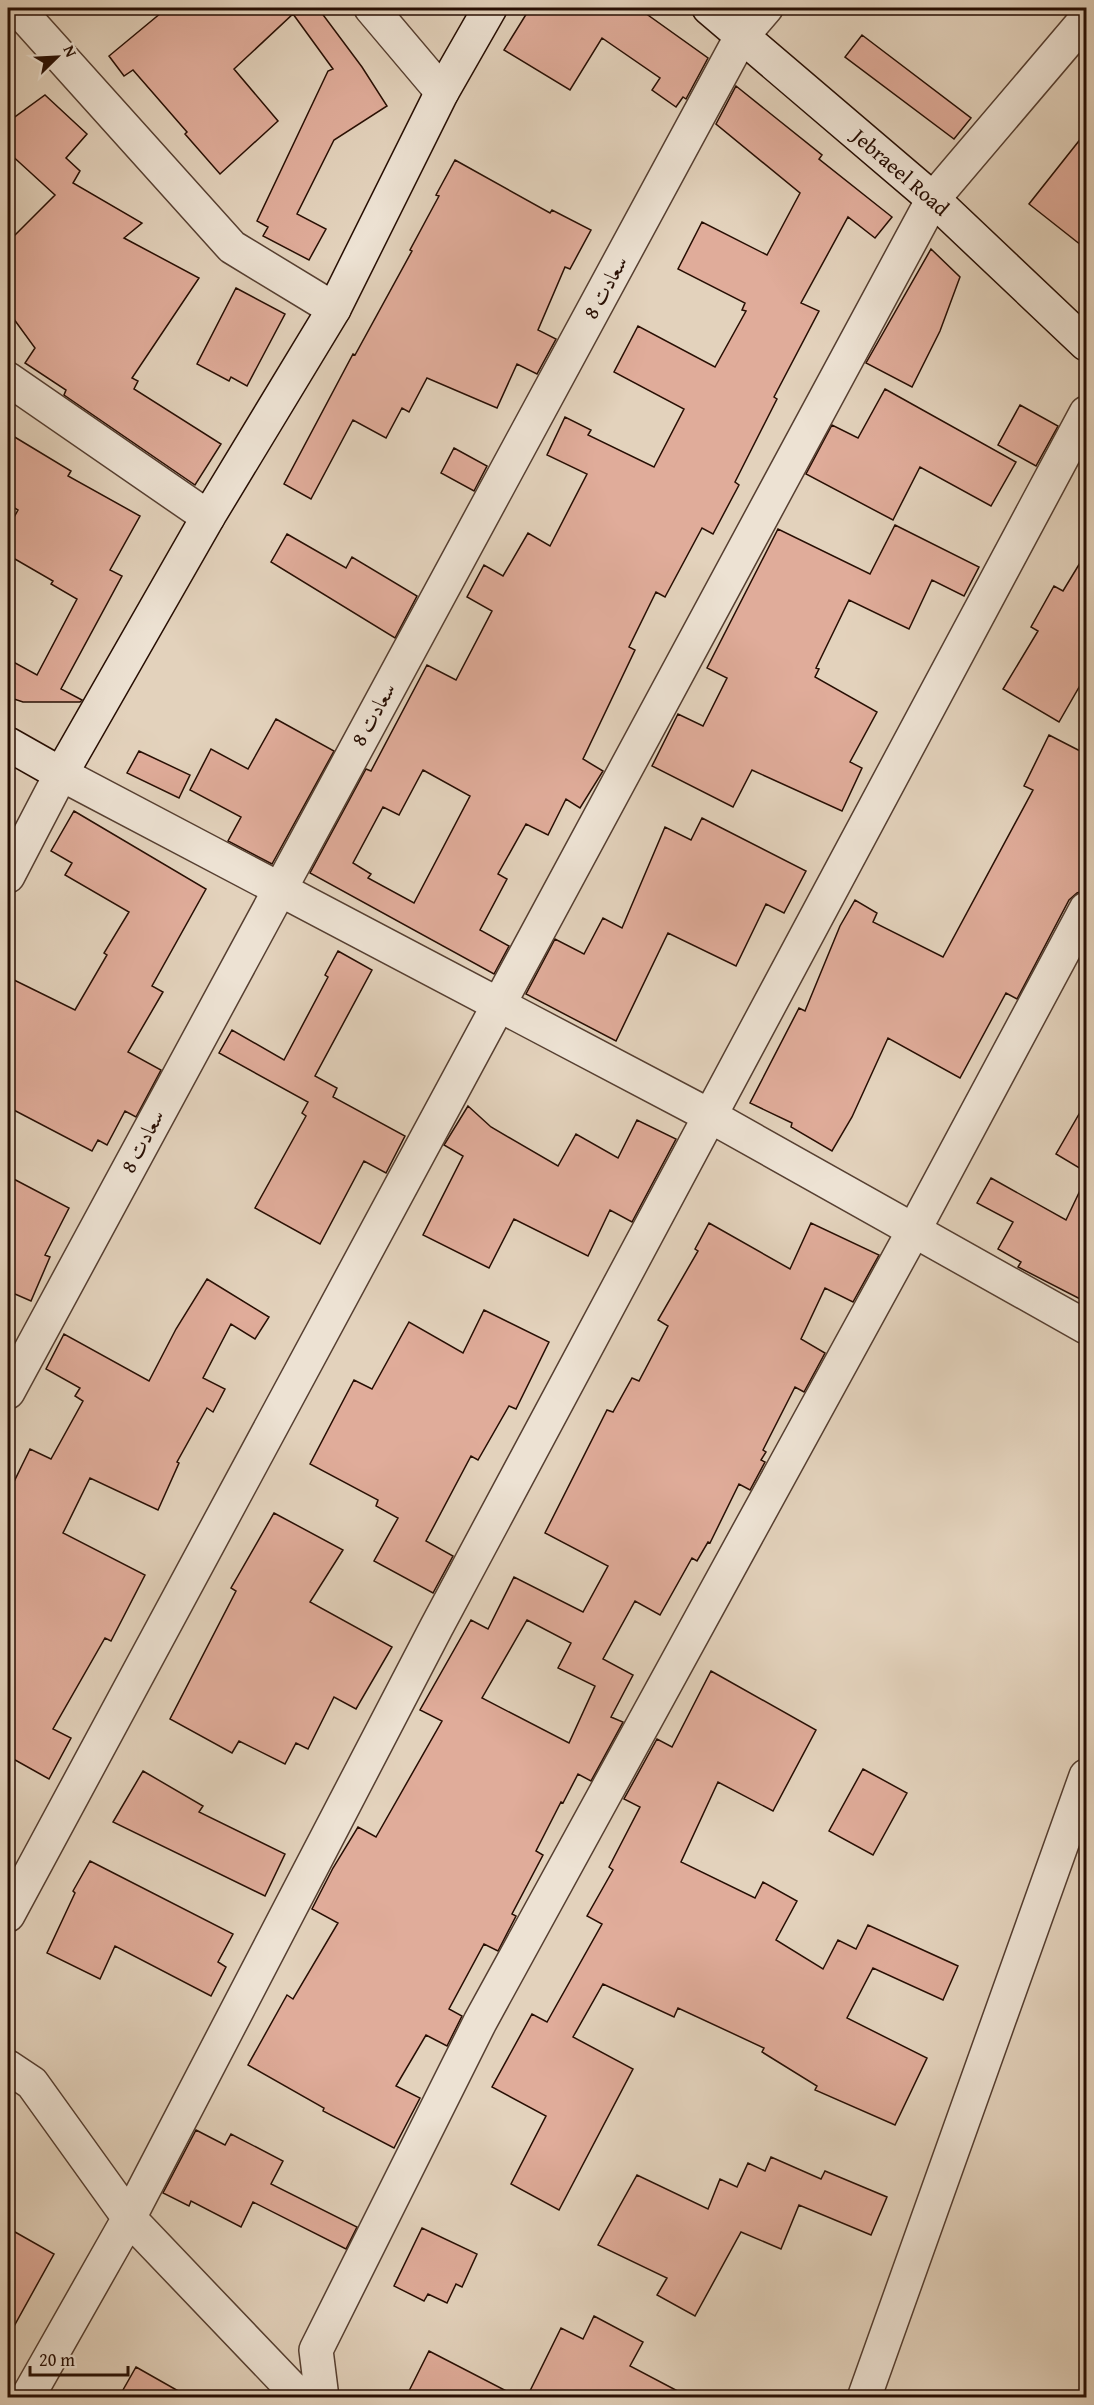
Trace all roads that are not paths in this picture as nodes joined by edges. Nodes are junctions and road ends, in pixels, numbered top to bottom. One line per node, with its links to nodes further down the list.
1 (18, 8): 10 (street)
2 (371, 8): 8 (street)
3 (490, 8): 8 (street)
4 (709, 8): 7 (street, Jebraeel Road)
5 (766, 8): 7 (street, سعادت 8)
6 (1086, 19): 9 (street)
7 (741, 37): 9 (street, Jebraeel Road); 18 (street, سعادت 8)
8 (442, 93): 10 (street)
9 (933, 199): 11 (street, Jebraeel Road); 20 (street)
10 (334, 309): 14 (street)
11 (1086, 344)
12 (9, 385): 14 (street)
13 (1086, 413): 21 (street)
14 (208, 517): 16 (street)
15 (8, 744): 16 (street)
16 (61, 774): 17 (street); 18 (street)
17 (8, 876)
18 (277, 890): 20 (street); 24 (street, سعادت 8)
19 (1086, 909): 22 (street)
20 (498, 1002): 21 (street); 26 (street)
21 (712, 1117): 22 (street); 28 (street)
22 (914, 1230): 23 (street); 31 (street)
23 (1086, 1327)
24 (8, 1392)
25 (1086, 1776): 32 (street)
26 (8, 1915)
27 (8, 2067): 28 (street)
28 (129, 2218): 29 (street); 30 (street)
29 (27, 2397)
30 (301, 2397)
31 (322, 2397)
32 (864, 2397)

